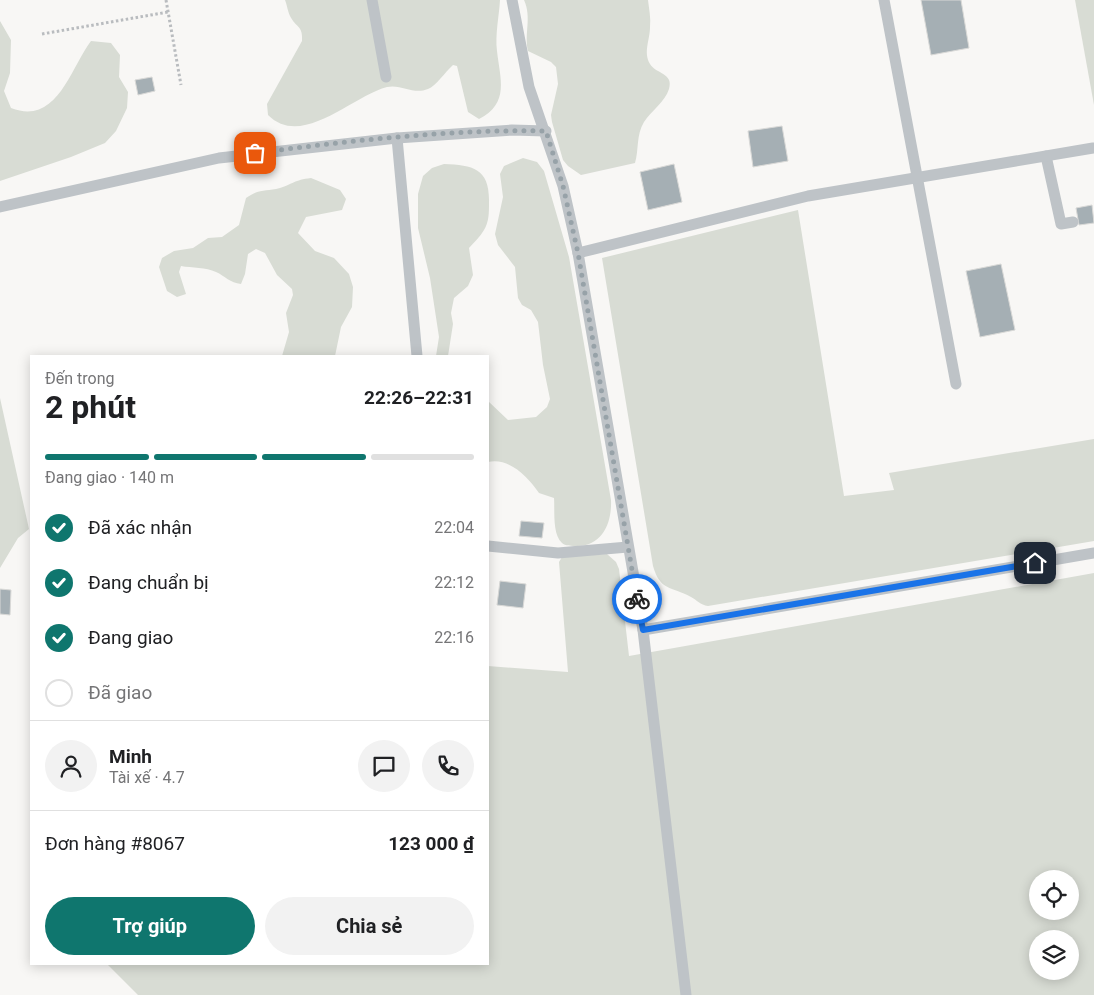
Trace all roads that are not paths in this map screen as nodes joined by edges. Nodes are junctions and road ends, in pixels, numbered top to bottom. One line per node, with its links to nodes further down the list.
1 (372, 0): 4 (lane)
2 (512, 0): 5 (lane)
3 (884, 0): 9 (lane)
4 (386, 77)
5 (546, 131): 6 (lane); 12 (lane)
6 (397, 138): 10 (lane); 13 (lane)
7 (1093, 148): 8 (lane)
8 (1046, 156): 9 (lane); 11 (lane)
9 (917, 178): 12 (lane); 14 (lane)
10 (0, 207)
11 (1073, 222)
12 (578, 253): 16 (lane)
13 (418, 355)
14 (956, 384)
15 (489, 546): 16 (lane)
16 (628, 547): 18 (lane)
17 (1094, 553): 18 (lane)
18 (643, 630): 19 (lane)
19 (686, 995)

